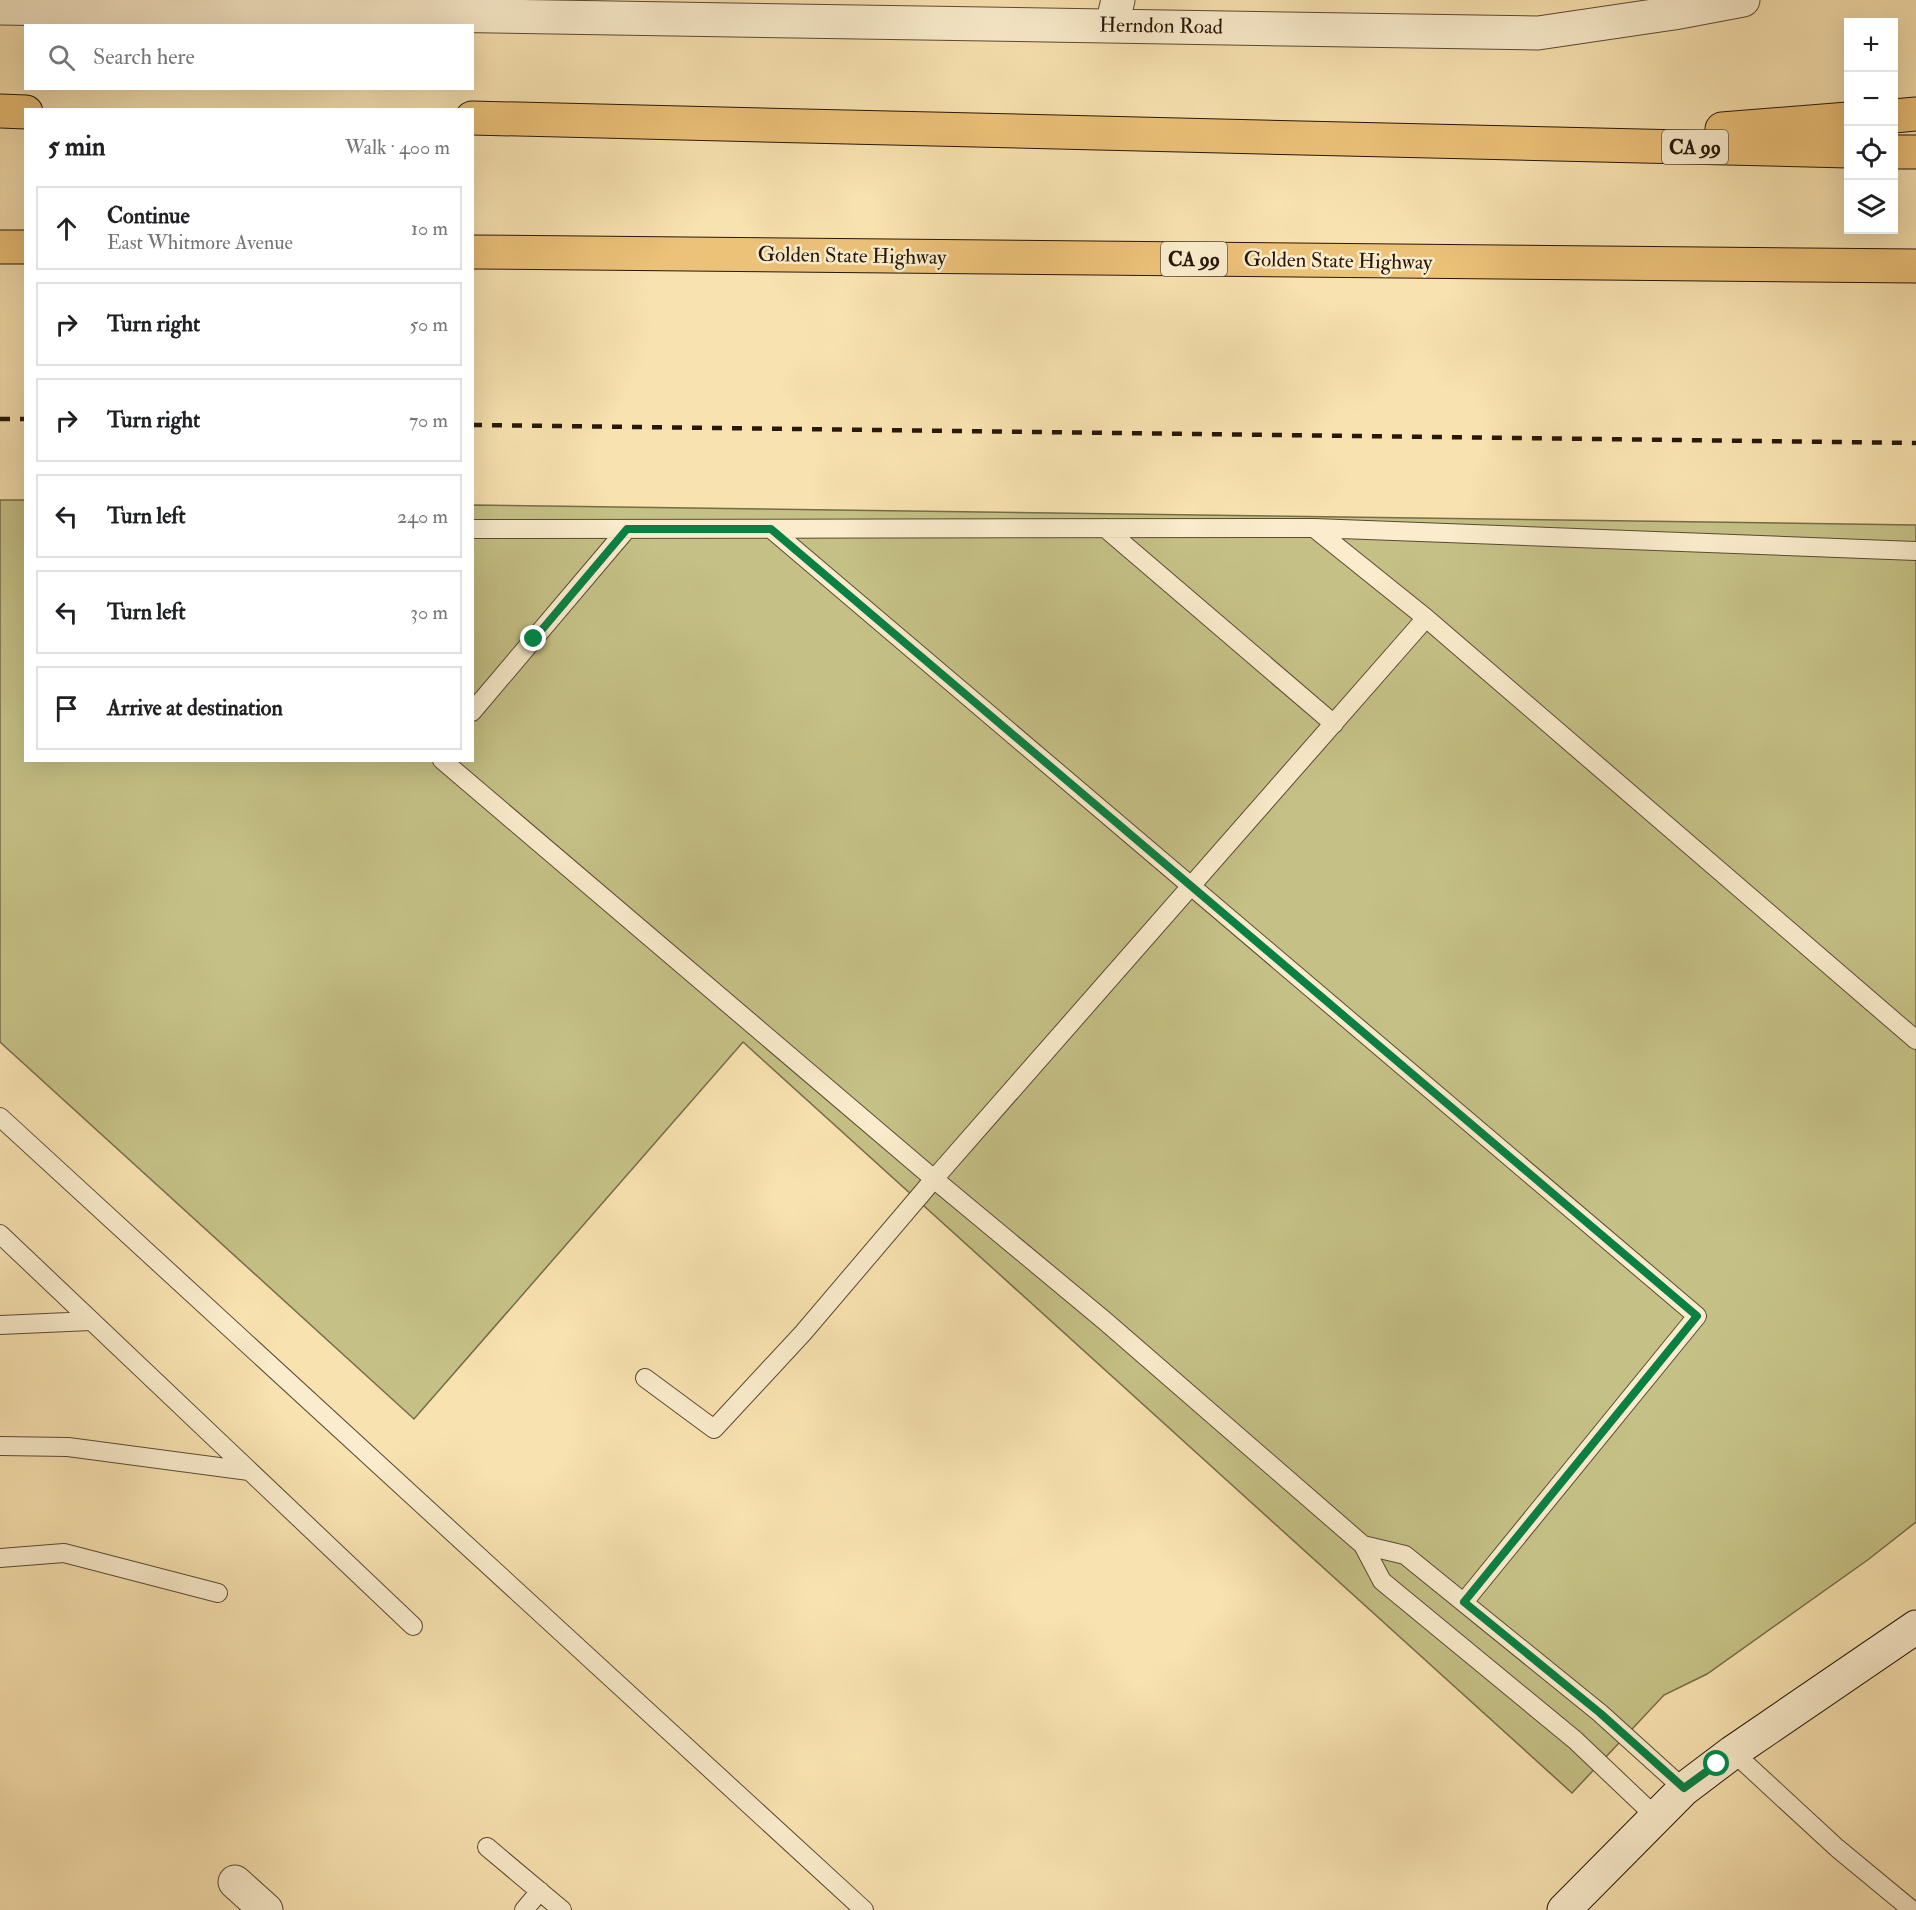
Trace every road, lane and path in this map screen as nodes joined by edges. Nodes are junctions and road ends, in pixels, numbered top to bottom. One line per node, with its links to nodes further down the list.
1 (1743, 0): 4 (street, Herndon Road)
2 (429, 7): 3 (street, Herndon Road); 4 (street, Herndon Road)
3 (0, 8)
4 (1115, 13)
5 (0, 111): 6 (highway)
6 (24, 112)
7 (1916, 114): 8 (highway)
8 (1898, 116)
9 (474, 118): 11 (highway, CA 99)
10 (1844, 119): 11 (highway)
11 (1541, 143): 12 (highway, CA 99)
12 (1844, 151)
13 (1898, 152): 14 (highway)
14 (1916, 152)
15 (0, 247): 16 (highway)
16 (24, 247)
17 (474, 252): 18 (highway, Golden State Highway / CA 99)
18 (1916, 266)
19 (1105, 528): 20 (lane); 22 (lane); 27 (lane)
20 (1314, 528): 24 (lane); 25 (lane)
21 (627, 529): 22 (lane); 23 (lane); 26 (lane)
22 (771, 529): 29 (lane)
23 (474, 530)
24 (1916, 551)
25 (1426, 618): 27 (lane); 30 (lane)
26 (474, 710)
27 (1334, 723): 29 (lane)
28 (444, 762): 32 (lane)
29 (1192, 886): 32 (lane); 42 (lane)
30 (1916, 1040)
31 (0, 1117): 54 (lane)
32 (934, 1179): 36 (lane); 39 (lane)
33 (0, 1234): 34 (lane)
34 (92, 1321): 35 (lane); 38 (lane)
35 (0, 1325)
36 (645, 1378)
37 (0, 1446): 38 (lane)
38 (249, 1471): 43 (lane)
39 (1363, 1545): 42 (lane); 47 (lane)
40 (0, 1558): 41 (lane)
41 (218, 1593)
42 (1464, 1602): 46 (lane)
43 (413, 1626)
44 (1916, 1627): 45 (street)
45 (1733, 1752): 46 (street); 56 (lane)
46 (1684, 1788): 47 (street)
47 (1656, 1817): 55 (street)
48 (487, 1847): 50 (lane)
49 (235, 1882): 51 (street)
50 (540, 1891): 52 (lane); 53 (lane)
51 (266, 1910)
52 (524, 1910)
53 (562, 1910)
54 (864, 1910)
55 (1564, 1910)
56 (1912, 1910)

